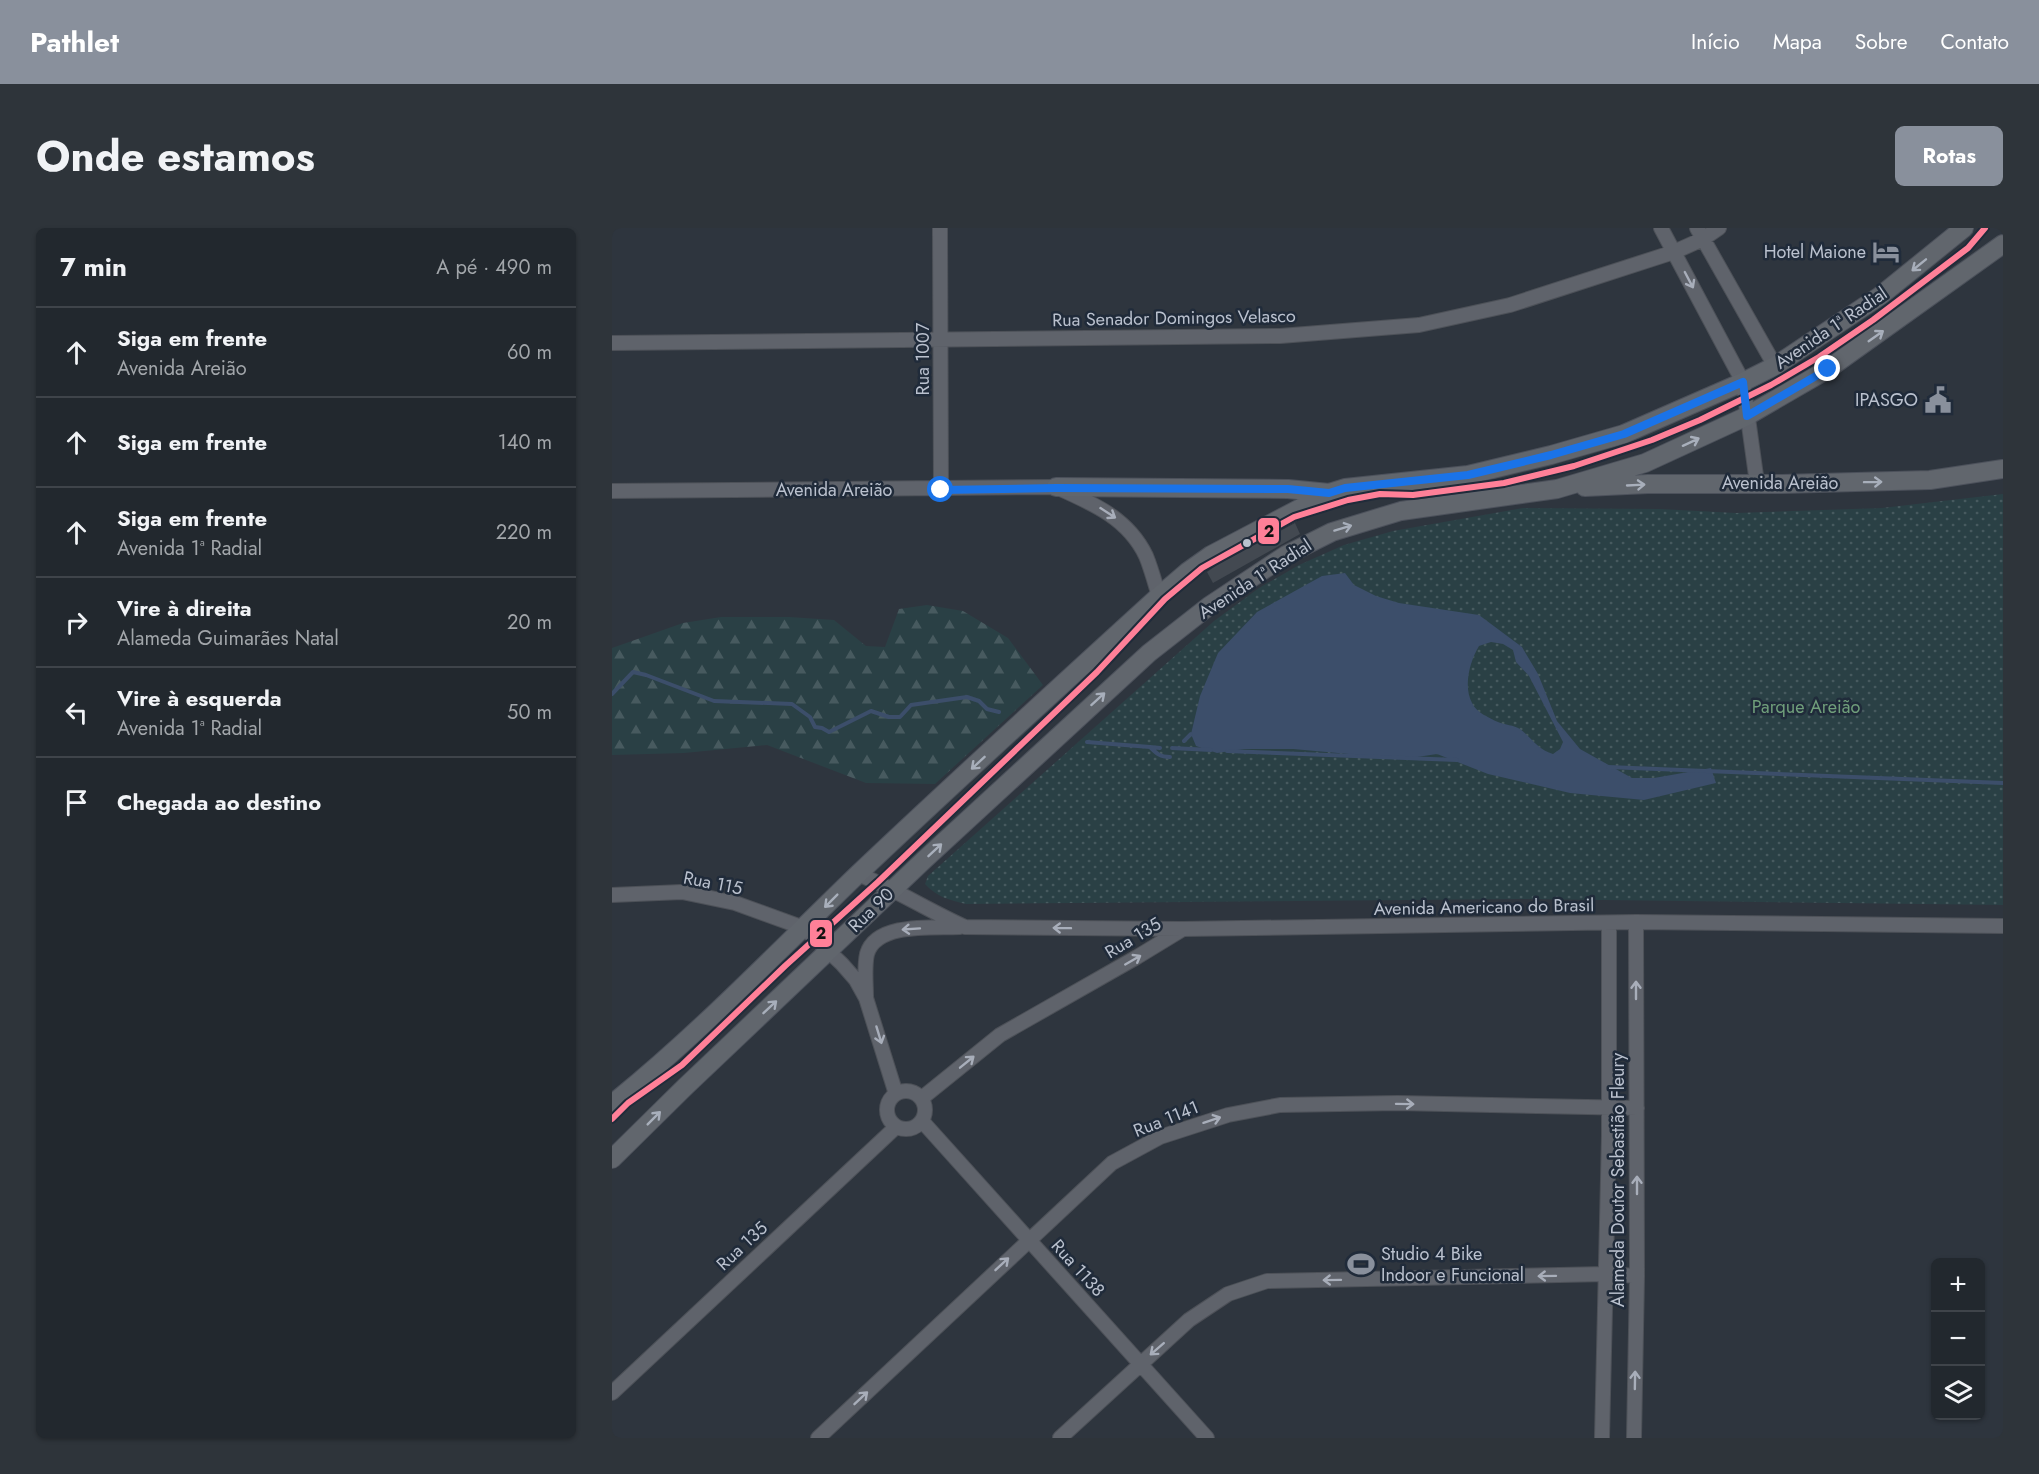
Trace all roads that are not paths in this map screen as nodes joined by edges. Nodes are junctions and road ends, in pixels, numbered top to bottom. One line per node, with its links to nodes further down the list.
1 (940, 228): 8 (street, Rua 1007)
2 (1661, 228): 7 (street)
3 (1719, 228): 5 (street, Rua Senador Domingos Velasco)
4 (1964, 228): 10 (main road, Avenida 1ª Radial, one-way to 10)
5 (1700, 234): 7 (street, Rua Senador Domingos Velasco); 10 (street)
6 (2003, 244): 12 (main road, Avenida 1ª Radial, one-way to 6)
7 (1674, 252): 8 (street, Rua Senador Domingos Velasco); 11 (street, one-way to 11)
8 (941, 340): 9 (street, Rua Senador Domingos Velasco); 17 (street, Rua 1007)
9 (612, 343)
10 (1775, 366): 11 (main road, Avenida 1ª Radial)
11 (1743, 382): 12 (street); 19 (main road, Avenida 1ª Radial)
12 (1747, 416): 14 (street); 16 (main road, Avenida 1ª Radial, one-way to 12)
13 (2003, 470): 14 (main road, Avenida Areião, one-way to 13)
14 (1757, 483): 16 (main road, Avenida Areião, one-way to 14)
15 (1056, 488): 17 (street, Avenida Areião); 19 (main road); 20 (street, one-way to 20)
16 (1557, 489): 22 (main road, Avenida 1ª Radial, one-way to 16)
17 (941, 490): 18 (street, Avenida Areião)
18 (612, 491)
19 (1329, 493): 20 (main road, Avenida 1ª Radial)
20 (1159, 596): 21 (main road, Avenida 1ª Radial)
21 (1021, 723): 23 (main road, Rua 90, one-way to 23)
22 (1055, 738): 24 (main road, Rua 90, one-way to 22)
23 (858, 874): 24 (street, Avenida Americano do Brasil); 30 (main road, Rua 90, one-way to 30)
24 (892, 890): 29 (street, Avenida Americano do Brasil); 32 (main road, Rua 90)
25 (612, 896): 30 (street, Rua 115)
26 (1636, 922): 27 (street, Avenida Americano do Brasil); 28 (street, Avenida Americano do Brasil); 38 (street, Alameda Doutor Sebastião Fleury, one-way to 26)
27 (1609, 924): 31 (street, Avenida Americano do Brasil); 37 (street, Alameda Doutor Sebastião Fleury)
28 (2003, 926)
29 (965, 927): 31 (street, Avenida Americano do Brasil, one-way to 29); 33 (street, Avenida Americano do Brasil, one-way to 33)
30 (804, 928): 32 (street); 36 (main road, Rua 90)
31 (1183, 929): 35 (street, Rua 135, one-way to 31)
32 (829, 950): 33 (street); 41 (main road, Rua 90, one-way to 32)
33 (866, 998): 34 (street, one-way to 34)
34 (896, 1094): 35 (street); 40 (street)
35 (922, 1098): 39 (street)
36 (612, 1104)
37 (1609, 1107): 38 (street, Rua 1141); 42 (street, Rua 1141, one-way to 37); 43 (street, Alameda Doutor Sebastião Fleury)
38 (1637, 1108): 44 (street, Alameda Doutor Sebastião Fleury, one-way to 38)
39 (922, 1122): 40 (street); 42 (street, Rua 1138)
40 (896, 1126): 46 (street, Rua 135)
41 (612, 1159)
42 (1028, 1240): 45 (street, Rua 1138); 47 (street, Rua 1141, one-way to 42)
43 (1606, 1274): 44 (street); 45 (street, one-way to 45); 50 (street, Alameda Doutor Sebastião Fleury)
44 (1637, 1276): 51 (street, Alameda Doutor Sebastião Fleury, one-way to 44)
45 (1140, 1364): 48 (street); 49 (street, Rua 1138)
46 (612, 1393)
47 (818, 1438)
48 (1060, 1438)
49 (1207, 1438)
50 (1602, 1438)
51 (1634, 1438)

